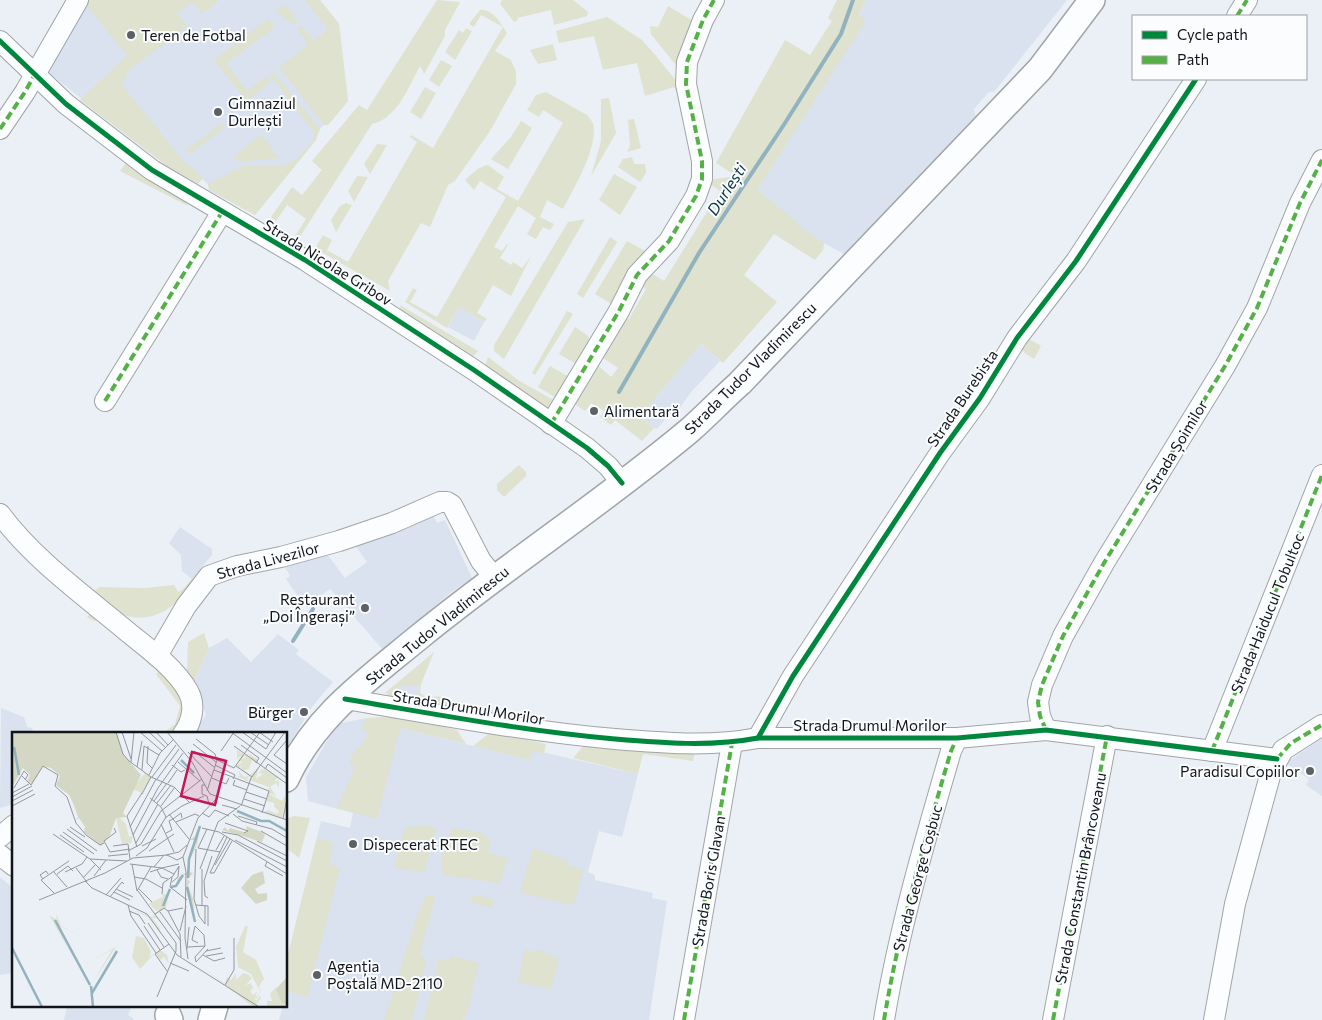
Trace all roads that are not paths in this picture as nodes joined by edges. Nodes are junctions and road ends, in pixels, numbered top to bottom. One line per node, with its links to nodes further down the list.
1 (78, 0): 7 (street)
2 (714, 0): 13 (street)
3 (1092, 0): 15 (main road, Strada Tudor Vladimirescu)
4 (1247, 0): 5 (street)
5 (1238, 15)
6 (0, 41): 7 (street, Strada Nicolae Gribov)
7 (35, 74): 9 (street); 11 (street, Strada Nicolae Gribov)
8 (1195, 80): 24 (street, Strada Burebista)
9 (0, 129)
10 (1322, 160): 21 (street, Strada Șoimilor)
11 (222, 212): 12 (street); 13 (street, Strada Nicolae Gribov)
12 (105, 401)
13 (551, 424): 15 (street, Strada Nicolae Gribov)
14 (1322, 475): 27 (street, Strada Haiducul Tobultoc)
15 (622, 484): 17 (main road, Strada Tudor Vladimirescu)
16 (0, 514): 18 (street)
17 (494, 577): 18 (street, Strada Livezilor); 19 (main road, Strada Tudor Vladimirescu)
18 (157, 656): 22 (street)
19 (345, 699): 26 (street, Strada Drumul Morilor); 29 (main road, Strada Tudor Vladimirescu)
20 (1322, 725): 28 (street)
21 (1046, 730): 23 (street, Strada Drumul Morilor); 25 (street, Strada Drumul Morilor)
22 (184, 732)
23 (1107, 736): 27 (street, Strada Drumul Morilor); 36 (street, Strada Constantin Brâncoveanu)
24 (758, 738): 25 (street, Strada Drumul Morilor); 26 (street, Strada Drumul Morilor)
25 (957, 738): 35 (street, Strada George Coșbuc)
26 (732, 743): 34 (street, Strada Boris Glavan)
27 (1212, 751): 28 (street, Strada Drumul Morilor)
28 (1277, 759): 37 (street)
29 (288, 775)
30 (12, 827): 31 (street)
31 (0, 837)
32 (0, 855): 33 (street)
33 (12, 864)
34 (684, 1020)
35 (884, 1020)
36 (1053, 1020)
37 (1214, 1020)

